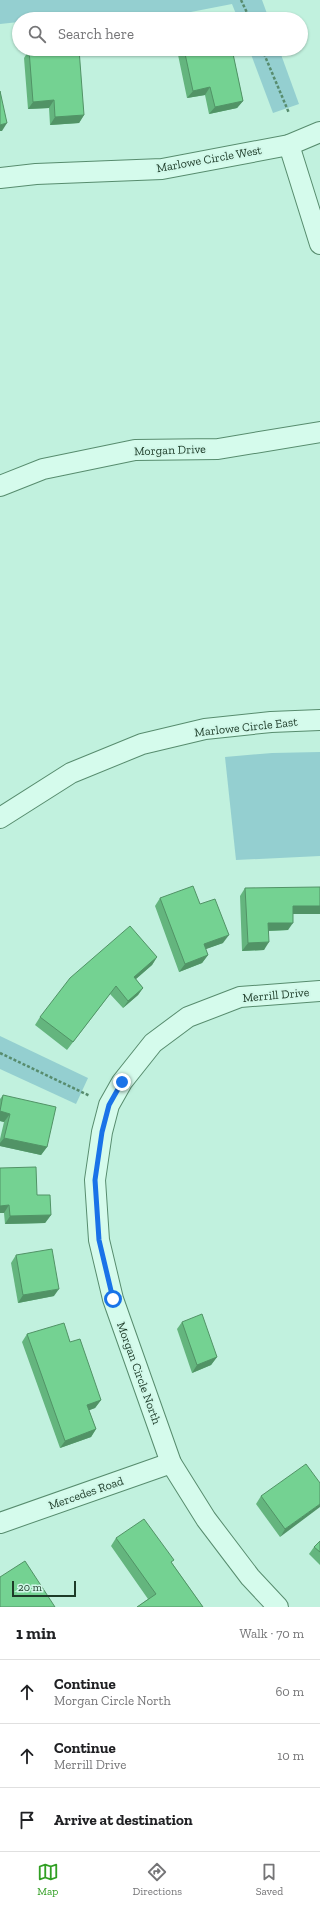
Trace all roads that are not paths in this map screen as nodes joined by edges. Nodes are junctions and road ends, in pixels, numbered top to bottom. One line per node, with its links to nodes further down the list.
1 (320, 132): 2 (street, Marlowe Circle West)
2 (289, 145): 3 (street, Marlowe Circle West); 4 (street)
3 (0, 178)
4 (320, 244)
5 (320, 432): 6 (street, Morgan Drive)
6 (0, 486)
7 (320, 720): 8 (street, Marlowe Circle East)
8 (0, 818)
9 (320, 991): 10 (street, Merrill Drive)
10 (109, 1105): 11 (street, Morgan Circle North)
11 (171, 1463): 12 (street, Mercedes Road); 13 (street, Morgan Circle North)
12 (0, 1523)
13 (278, 1607)

